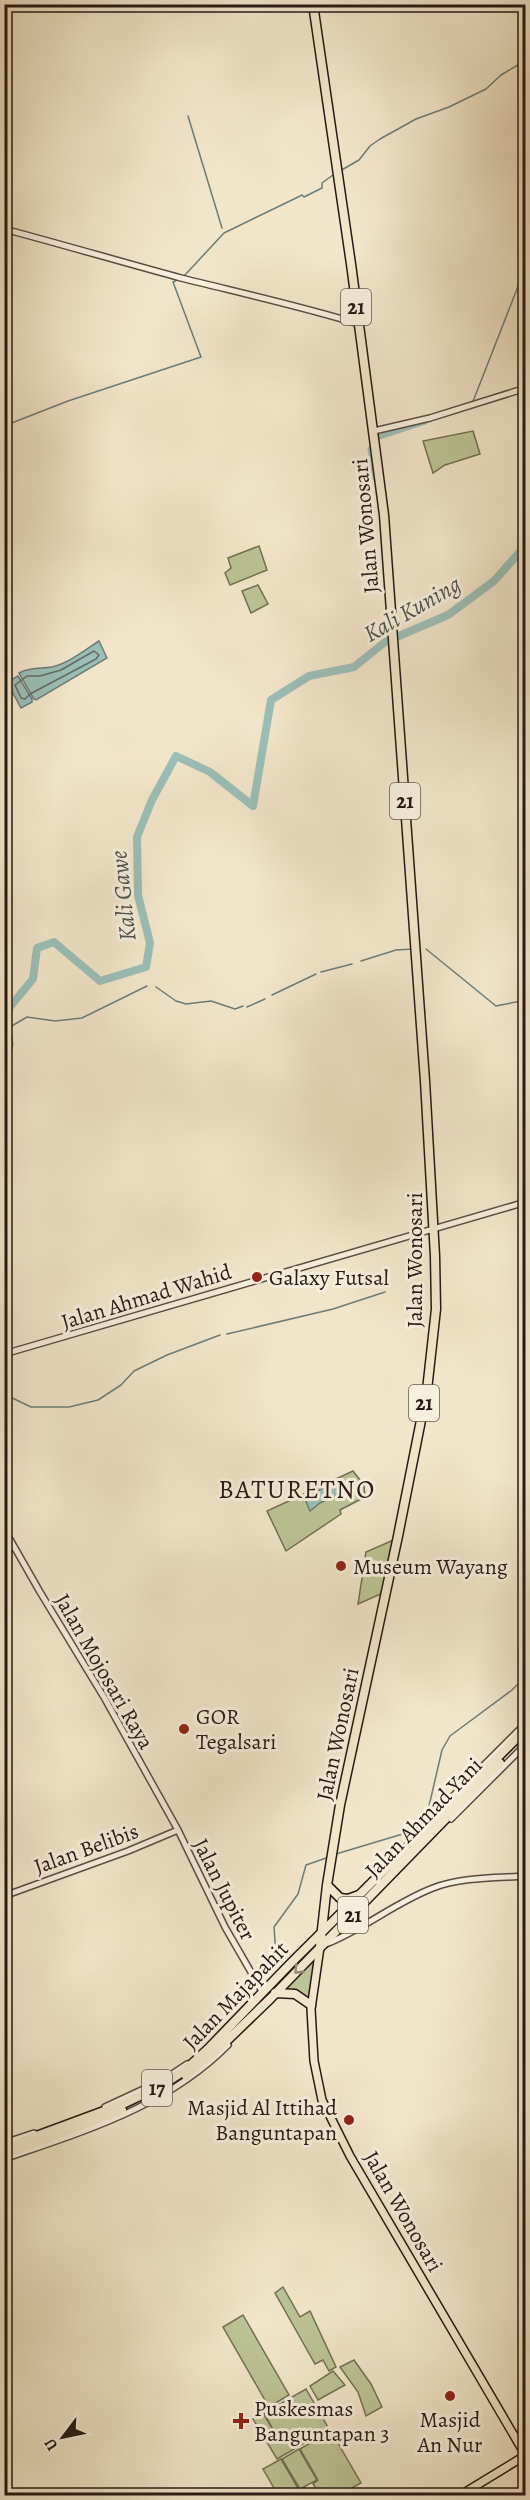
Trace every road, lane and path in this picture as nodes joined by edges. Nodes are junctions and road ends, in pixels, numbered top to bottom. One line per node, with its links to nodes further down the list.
1 (313, 4): 3 (highway, Jalan Wonosari / 21)
2 (4, 229): 3 (street)
3 (359, 324): 5 (highway, Jalan Wonosari / 21)
4 (525, 388): 5 (street)
5 (375, 438): 7 (highway, Jalan Wonosari / 21)
6 (525, 1202): 7 (street, Jalan Ahmad Wahid)
7 (434, 1227): 8 (street, Jalan Ahmad Wahid); 18 (highway, Jalan Wonosari / 21)
8 (4, 1354)
9 (4, 1529): 15 (street, Jalan Mojosari Raya)
10 (525, 1723): 13 (street)
11 (525, 1729): 13 (highway, Jalan Ahmad Yani / 21)
12 (525, 1737): 17 (highway, Jalan Ahmad Yani / 21)
13 (509, 1742): 17 (highway, Jalan Ahmad Yani / 21)
14 (525, 1744): 17 (street)
15 (178, 1830): 20 (street, Jalan Belibis); 23 (street, Jalan Jupiter)
16 (525, 1876): 22 (street)
17 (380, 1881): 19 (highway, Jalan Ahmad Yani / 21); 22 (highway, Jalan Ahmad Yani / 21)
18 (327, 1885): 19 (highway, 21); 21 (highway, Jalan Wonosari / 21)
19 (362, 1894): 21 (highway, Jalan Ahmad Yani / 21)
20 (4, 1896)
21 (322, 1933): 22 (highway, Jalan Wonosari / 21); 23 (highway, Jalan Majapahit / 17)
22 (320, 1947): 24 (highway, Jalan Majapahit / 17, one-way to 24); 25 (main road, Jalan Wonosari)
23 (263, 1992): 26 (highway, Jalan Majapahit / 17)
24 (275, 1993): 25 (highway); 26 (highway, Jalan Majapahit / 17)
25 (311, 2005): 31 (main road, Jalan Wonosari)
26 (244, 2018): 27 (highway, Jalan Majapahit / 17); 28 (street); 30 (street)
27 (53, 2134): 29 (highway, Jalan Majapahit / 17); 30 (highway, Jalan Majapahit / 17)
28 (4, 2143)
29 (4, 2148)
30 (4, 2157)
31 (525, 2456): 32 (main road)
32 (459, 2496)

